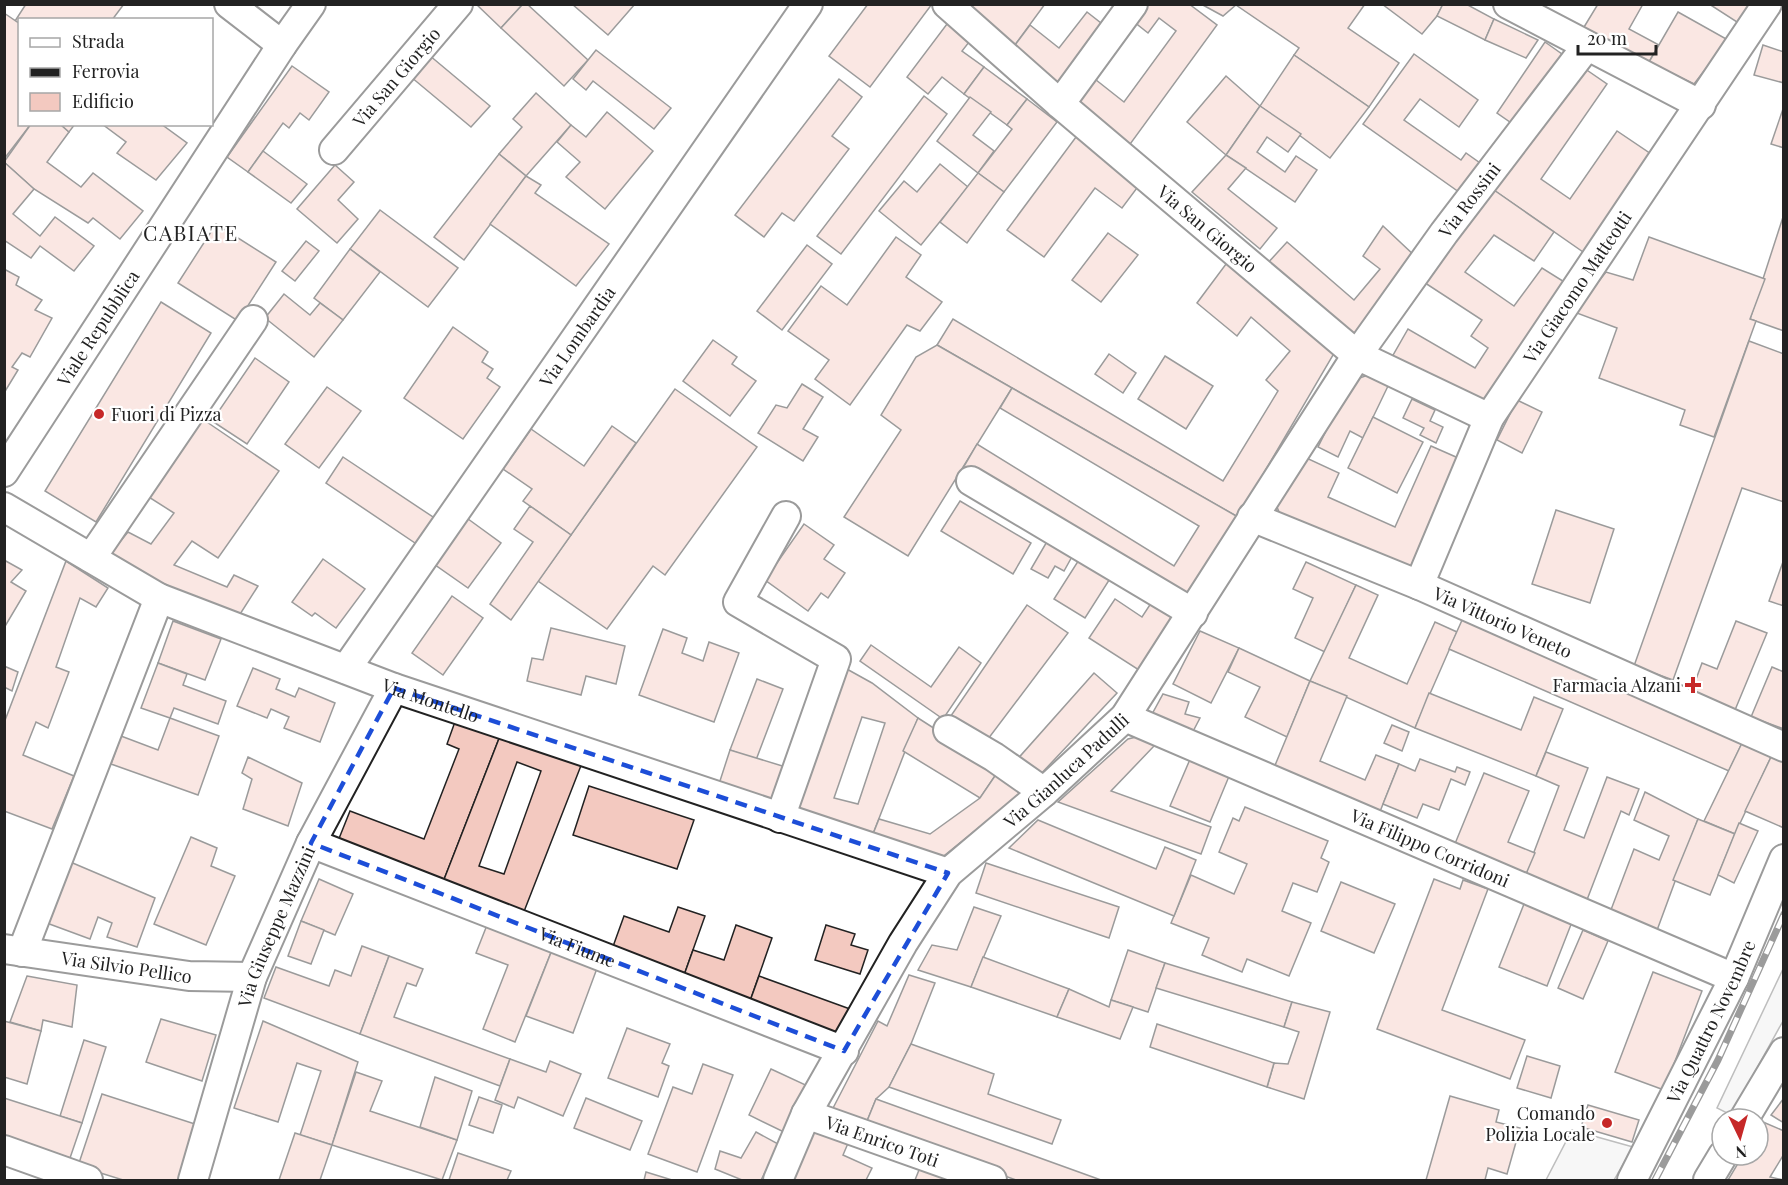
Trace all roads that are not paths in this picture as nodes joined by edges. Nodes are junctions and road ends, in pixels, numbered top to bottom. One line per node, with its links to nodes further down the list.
1 (229, 4): 9 (street)
2 (311, 4): 9 (street, Viale Repubblica)
3 (458, 4): 13 (street, Via San Giorgio)
4 (808, 4): 26 (street, Via Lombardia)
5 (1133, 4): 11 (street)
6 (1508, 4): 10 (street)
7 (1767, 4): 12 (street, Via Giacomo Matteotti)
8 (948, 5): 11 (street, Via San Giorgio)
9 (282, 45): 17 (street, Viale Repubblica)
10 (1586, 47): 12 (street); 15 (street, Via Rossini)
11 (1060, 104): 15 (street, Via San Giorgio)
12 (1701, 105): 16 (street, Via Giacomo Matteotti)
13 (334, 150)
14 (253, 320): 22 (street)
15 (1357, 355): 16 (street, Via San Giorgio); 21 (street, Via Gianluca Padulli)
16 (1489, 418): 23 (street, Via Giacomo Matteotti)
17 (4, 472)
18 (971, 481): 25 (street)
19 (4, 507): 22 (street, Via Montello)
20 (786, 516): 32 (street)
21 (1252, 517): 23 (street, Via Vittorio Veneto); 25 (street, Via Gianluca Padulli)
22 (92, 558): 24 (street, Via Montello)
23 (1419, 585): 30 (street, Via Vittorio Veneto)
24 (159, 598): 26 (street, Via Montello); 36 (street)
25 (1193, 613): 28 (street, Via Gianluca Padulli)
26 (345, 669): 27 (street, Via Montello)
27 (394, 688): 32 (street, Via Montello); 33 (street, Via Giuseppe Mazzini)
28 (1125, 717): 31 (street, Via Gianluca Padulli); 38 (street, Via Filippo Corridoni)
29 (948, 730): 31 (street)
30 (1784, 747)
31 (1044, 792): 35 (street, Via Gianluca Padulli)
32 (780, 818): 35 (street, Via Montello)
33 (312, 843): 37 (street, Via Giuseppe Mazzini); 39 (street, Via Fiume)
34 (1784, 859): 38 (street, Via Quattro Novembre)
35 (948, 873): 39 (street, Via Gianluca Padulli)
36 (13, 951): 37 (street, Via Silvio Pellico)
37 (252, 977): 46 (street, Via Giuseppe Mazzini)
38 (1734, 978): 49 (street, Via Quattro Novembre)
39 (844, 1051): 42 (street, Via Gianluca Padulli)
40 (1784, 1052): 41 (street)
41 (1751, 1107)
42 (806, 1114): 47 (street, Via Gianluca Padulli); 48 (street, Via Enrico Toti)
43 (4, 1150): 45 (street)
44 (1716, 1167): 50 (street)
45 (88, 1180)
46 (193, 1180)
47 (778, 1180)
48 (992, 1180)
49 (1632, 1180)
50 (1708, 1180)

